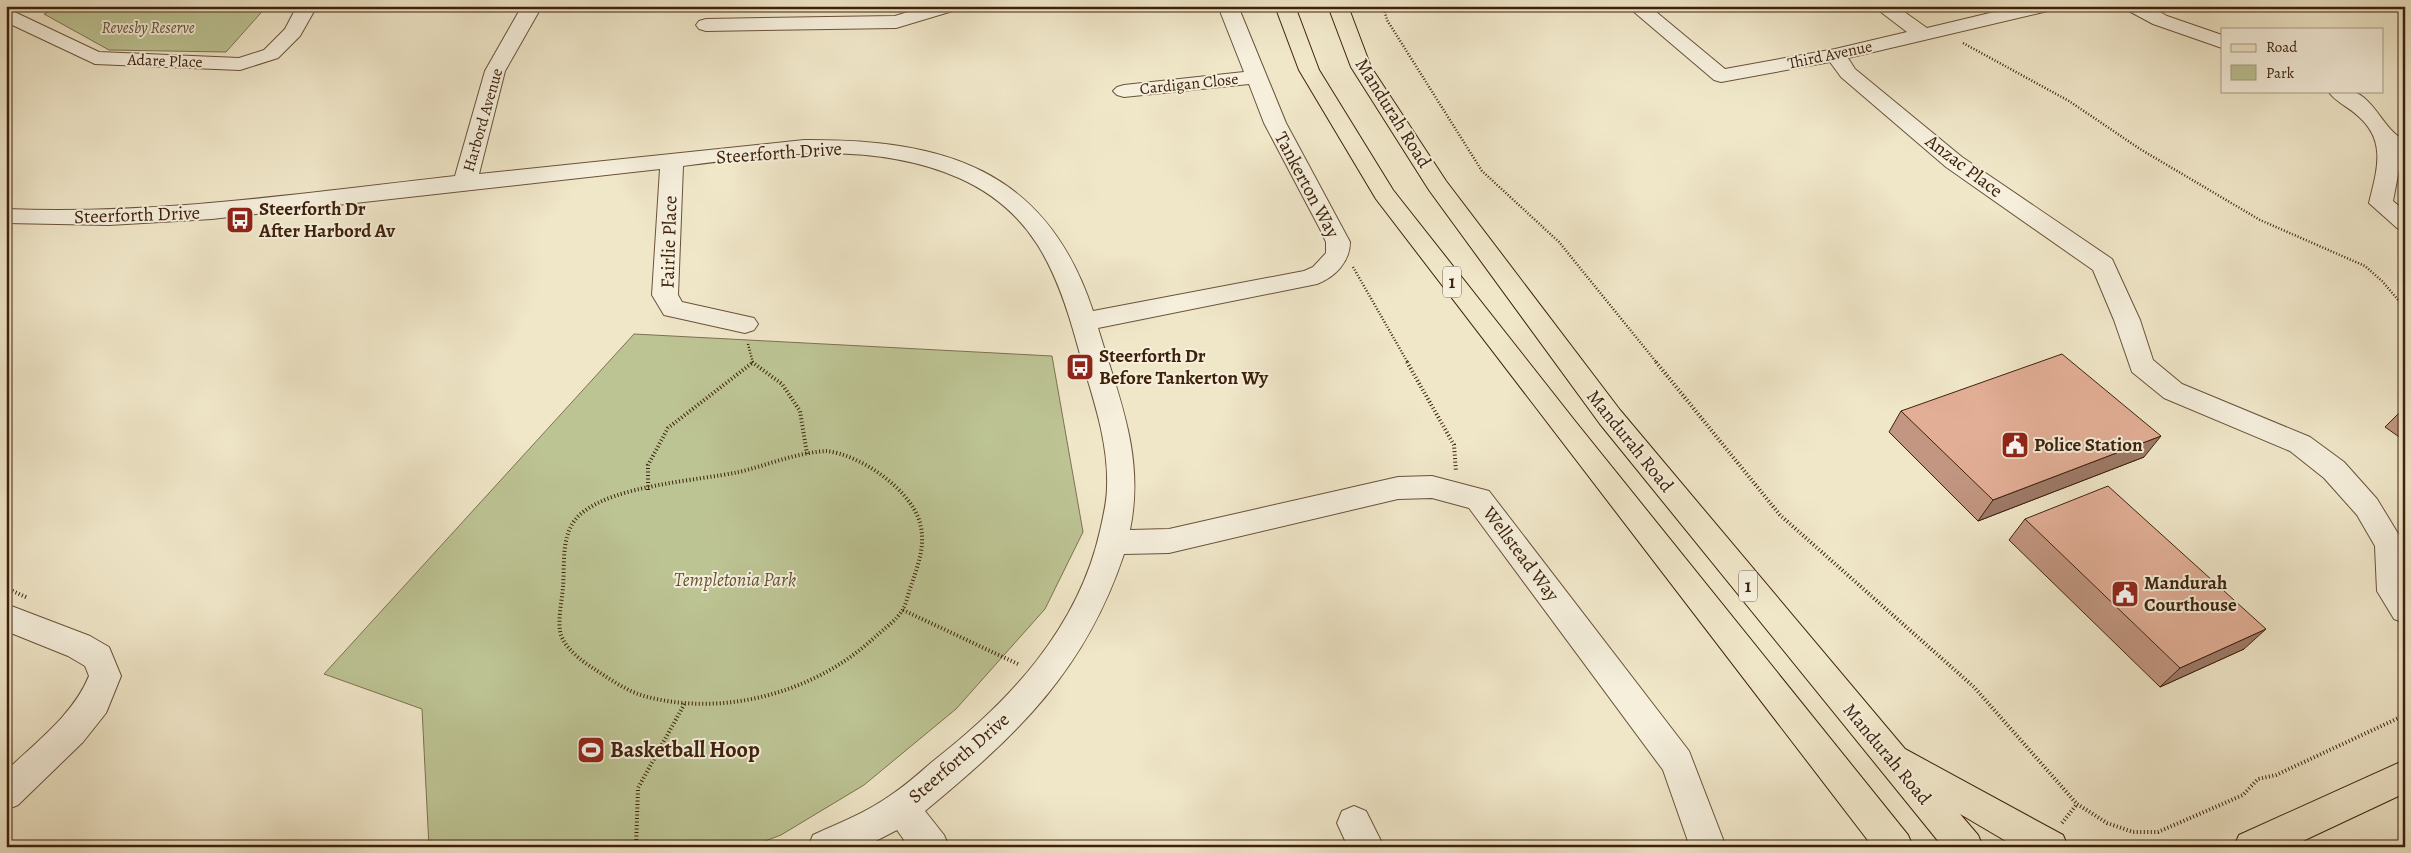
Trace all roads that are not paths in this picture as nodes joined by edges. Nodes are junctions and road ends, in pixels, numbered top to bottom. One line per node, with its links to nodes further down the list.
1 (19, 6): 12 (street)
2 (307, 6): 12 (street, Adare Place)
3 (532, 6): 22 (street, Harbord Avenue)
4 (949, 6): 13 (street)
5 (1228, 6): 17 (street, Tankerton Way)
6 (1285, 6): 34 (main road, 1)
7 (1338, 6): 30 (main road, Mandurah Road / 1)
8 (1637, 6): 16 (street, Third Avenue)
9 (1883, 6): 14 (street)
10 (2045, 6): 14 (street, Third Avenue)
11 (2134, 6): 15 (street)
12 (6, 13)
13 (706, 25)
14 (1923, 34): 16 (street, Third Avenue)
15 (2221, 42)
16 (1835, 55): 28 (street, Anzac Place)
17 (1254, 77): 18 (street, Cardigan Close); 25 (street, Tankerton Way)
18 (1124, 91)
19 (2339, 92): 20 (street)
20 (2396, 144): 24 (street)
21 (672, 161): 22 (street, Steerforth Drive); 25 (street, Steerforth Drive); 26 (street, Fairlie Place)
22 (465, 182): 23 (street, Steerforth Drive)
23 (6, 216)
24 (2405, 223)
25 (1084, 322): 27 (street, Steerforth Drive)
26 (745, 324)
27 (1115, 541): 33 (street, Steerforth Drive); 37 (street, Wellstead Way)
28 (2405, 610)
29 (6, 617): 32 (street)
30 (1886, 754): 39 (main road, Mandurah Road / 1); 40 (main road, 1)
31 (2405, 776): 41 (main road)
32 (6, 794)
33 (901, 808): 35 (street, Steerforth Drive); 36 (street)
34 (1873, 834): 38 (main road, 1)
35 (826, 847)
36 (931, 847)
37 (1708, 847)
38 (1895, 847)
39 (1964, 847)
40 (2050, 847)
41 (2252, 847)

